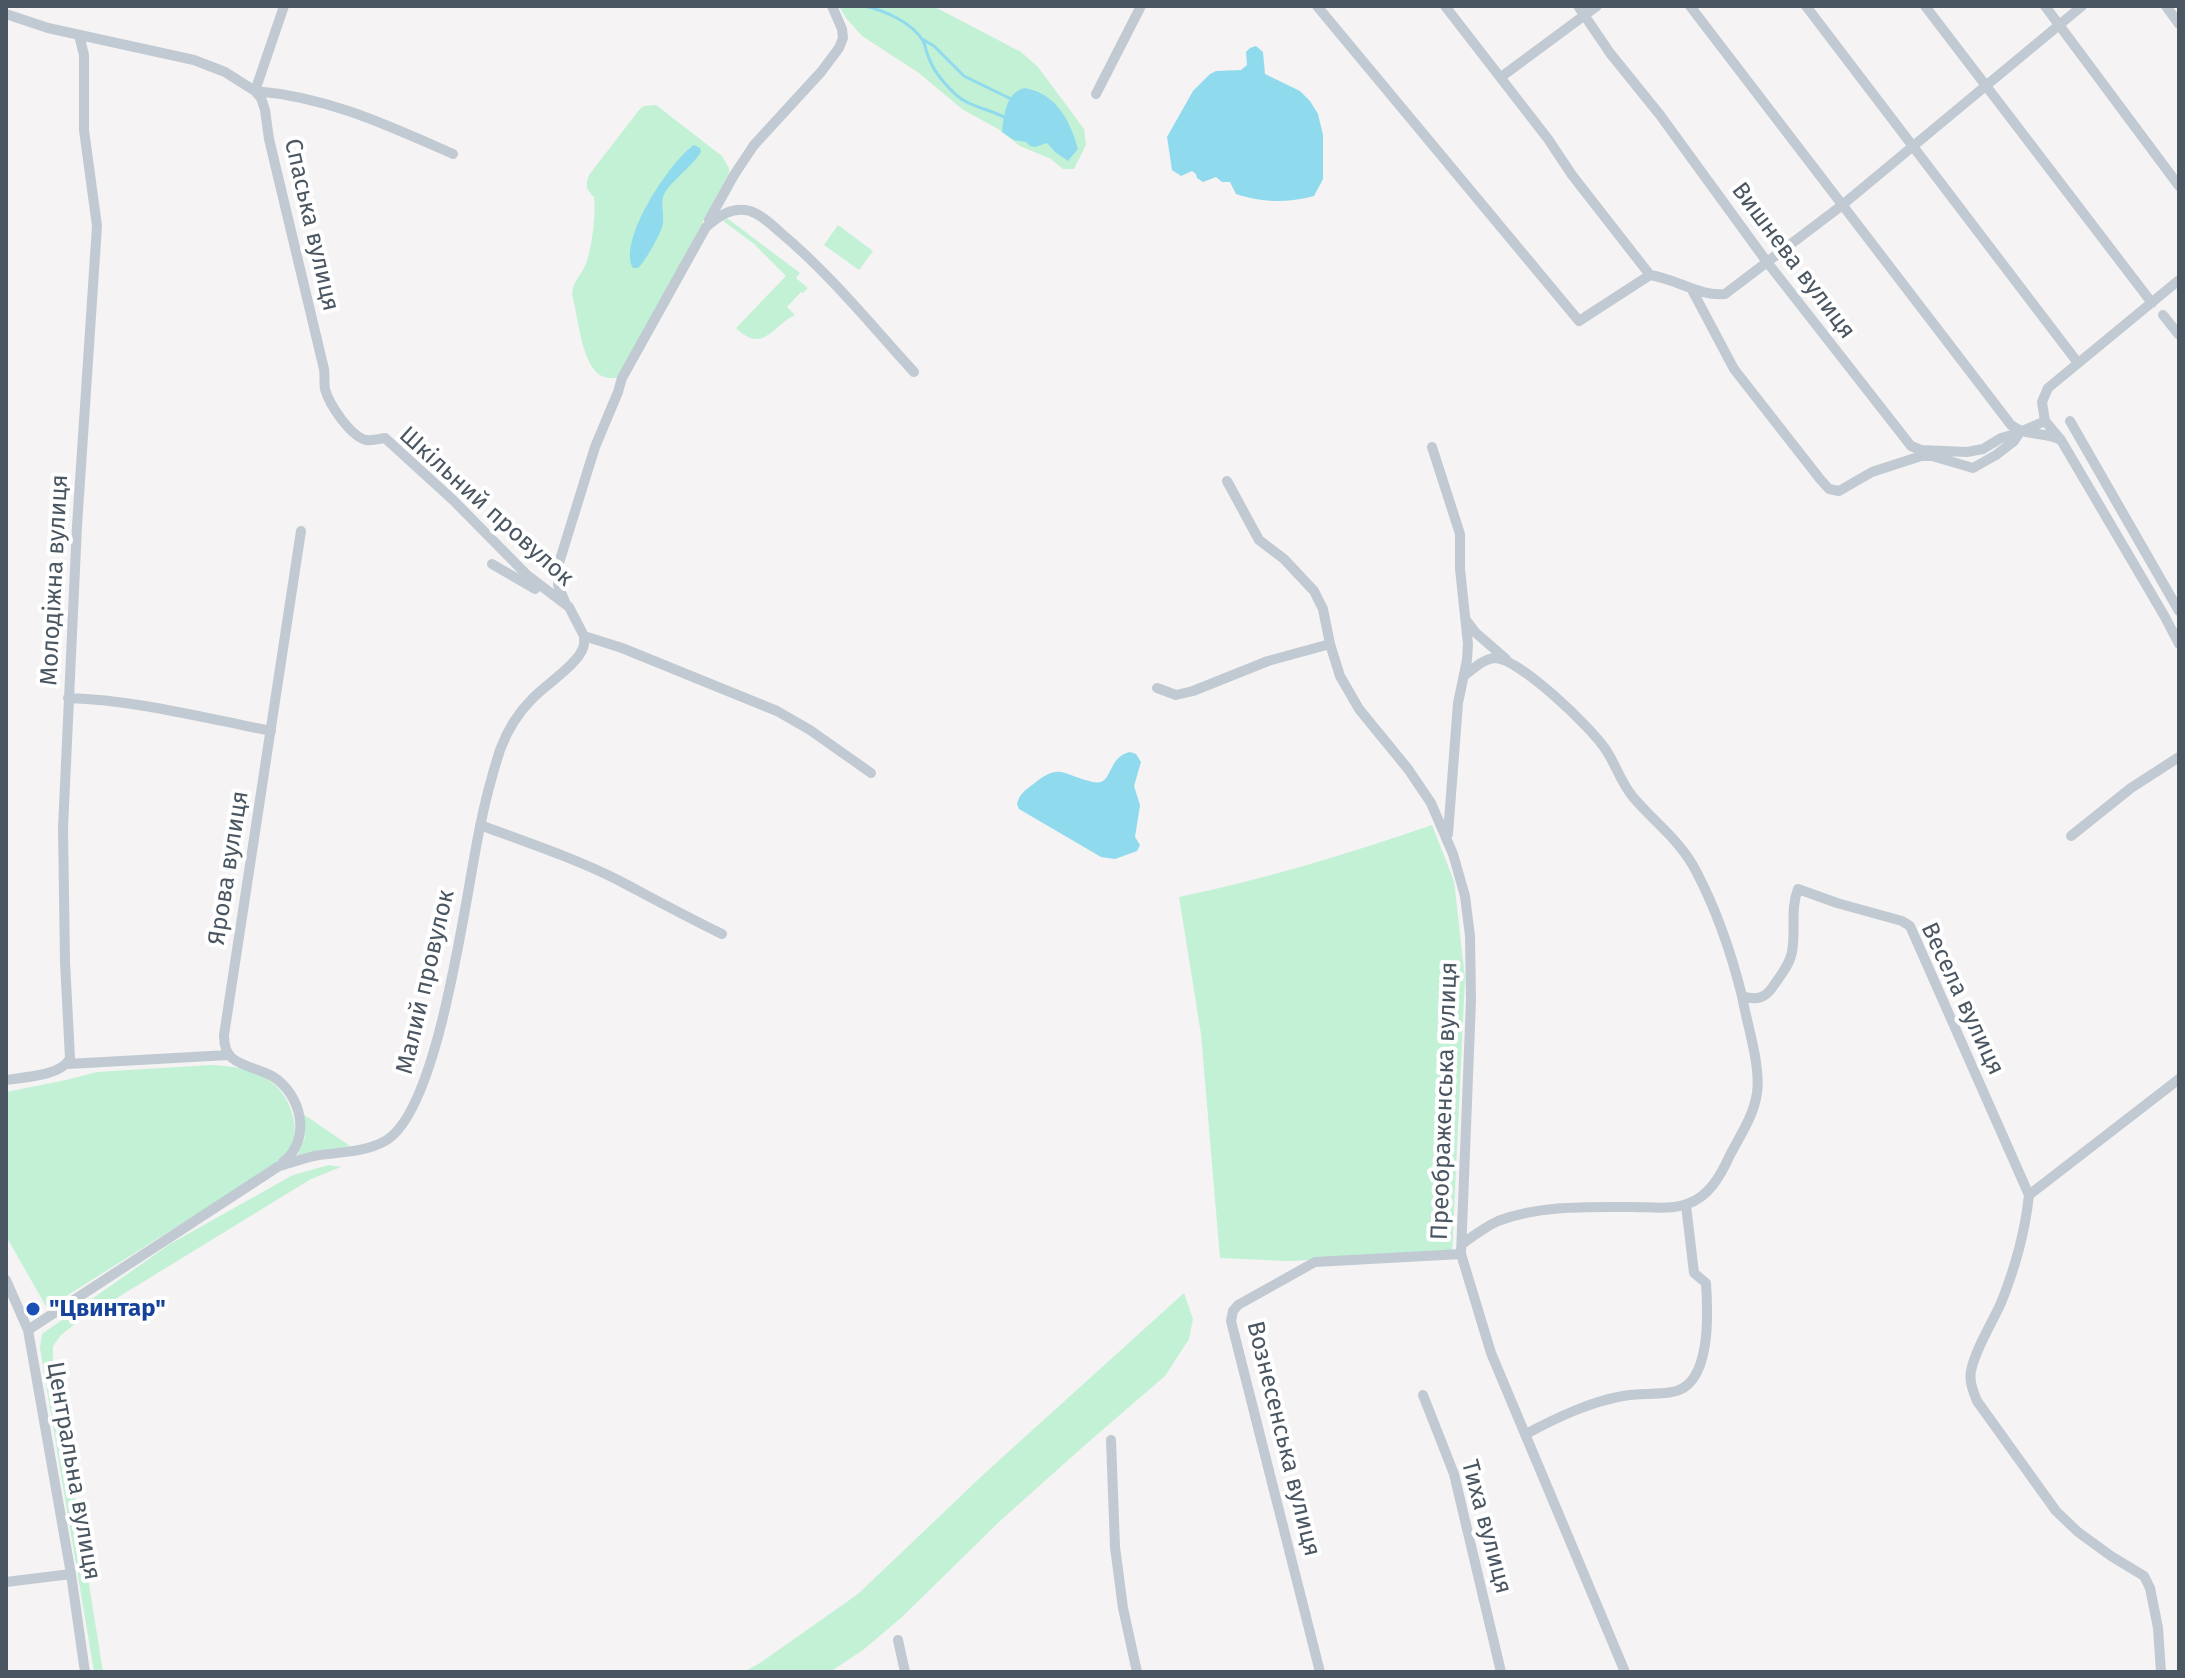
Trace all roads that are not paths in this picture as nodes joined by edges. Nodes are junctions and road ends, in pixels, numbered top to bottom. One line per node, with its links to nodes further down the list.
1 (284, 6): 20 (street)
2 (832, 6): 26 (street, Шкільний провулок)
3 (1141, 6): 21 (street)
4 (1317, 6): 28 (street)
5 (1445, 6): 18 (street)
6 (1597, 6): 13 (street)
7 (1690, 6): 25 (street)
8 (1806, 6): 22 (street)
9 (1925, 6): 19 (street)
10 (2045, 6): 15 (street)
11 (2082, 6): 15 (street)
12 (2166, 6): 16 (street)
13 (1581, 10): 18 (street); 27 (street, Вишнева вулиця)
14 (6, 14): 17 (street)
15 (2059, 24): 19 (street); 24 (street)
16 (2179, 24)
17 (79, 35): 20 (street); 54 (street, Молодіжна вулиця)
18 (1501, 77): 28 (street)
19 (1985, 86): 22 (street); 31 (street)
20 (255, 91): 23 (street); 35 (street, Спаська вулиця)
21 (1096, 94)
22 (1912, 146): 25 (street); 34 (street)
23 (453, 154)
24 (2179, 186)
25 (1841, 206): 27 (street); 39 (street)
26 (706, 227): 36 (street); 45 (street, Шкільний провулок)
27 (1767, 262): 30 (street); 39 (street, Вишнева вулиця)
28 (1650, 275): 30 (street)
29 (2179, 280): 31 (street)
30 (1691, 288): 39 (street)
31 (2152, 303): 34 (street)
32 (2163, 315): 33 (street)
33 (2179, 335)
34 (2078, 363): 37 (street)
35 (324, 369): 45 (street, Шкільний провулок)
36 (914, 372)
37 (2045, 421): 39 (street, Вишнева вулиця); 40 (street)
38 (2070, 421): 46 (street)
39 (2020, 432): 40 (street)
40 (2061, 440): 50 (street)
41 (1432, 447): 47 (street, Преображенська вулиця)
42 (1227, 481): 49 (street, Преображенська вулиця)
43 (301, 531): 55 (street, Ярова вулиця)
44 (492, 564): 45 (street)
45 (569, 607): 48 (street, Шкільний провулок)
46 (2179, 611)
47 (1465, 618): 51 (street); 52 (street, Преображенська вулиця)
48 (584, 636): 57 (street); 58 (street, Малий провулок)
49 (1330, 644): 53 (street); 60 (street, Преображенська вулиця)
50 (2179, 644)
51 (1507, 660): 52 (street); 62 (street)
52 (1464, 676): 60 (street, Преображенська вулиця)
53 (1157, 688)
54 (68, 698): 55 (street); 64 (street, Молодіжна вулиця)
55 (271, 731): 63 (street, Ярова вулиця)
56 (2179, 757): 59 (street)
57 (871, 773)
58 (480, 825): 61 (street); 67 (street, Малий провулок)
59 (2071, 836)
60 (1448, 839): 70 (street, Преображенська вулиця)
61 (722, 934)
62 (1742, 996): 68 (street, Весела вулиця); 69 (street)
63 (228, 1055): 64 (street); 67 (street)
64 (68, 1064): 66 (street)
65 (2179, 1079): 68 (street)
66 (6, 1080)
67 (279, 1166): 72 (street, Малий провулок)
68 (2029, 1195): 85 (street)
69 (1686, 1205): 70 (street); 74 (street)
70 (1461, 1249): 74 (street, Преображенська вулиця); 82 (street, Вознесенська вулиця)
71 (6, 1280): 72 (street, Центральна вулиця)
72 (28, 1330): 76 (street, Центральна вулиця)
73 (1423, 1395): 83 (street, Тиха вулиця)
74 (1526, 1434): 84 (street, Преображенська вулиця)
75 (1111, 1440): 81 (street)
76 (71, 1574): 77 (street); 79 (street, Центральна вулиця)
77 (6, 1582)
78 (898, 1640): 80 (street)
79 (85, 1672)
80 (905, 1672)
81 (1137, 1672)
82 (1320, 1672)
83 (1501, 1672)
84 (1625, 1672)
85 (2161, 1672)

